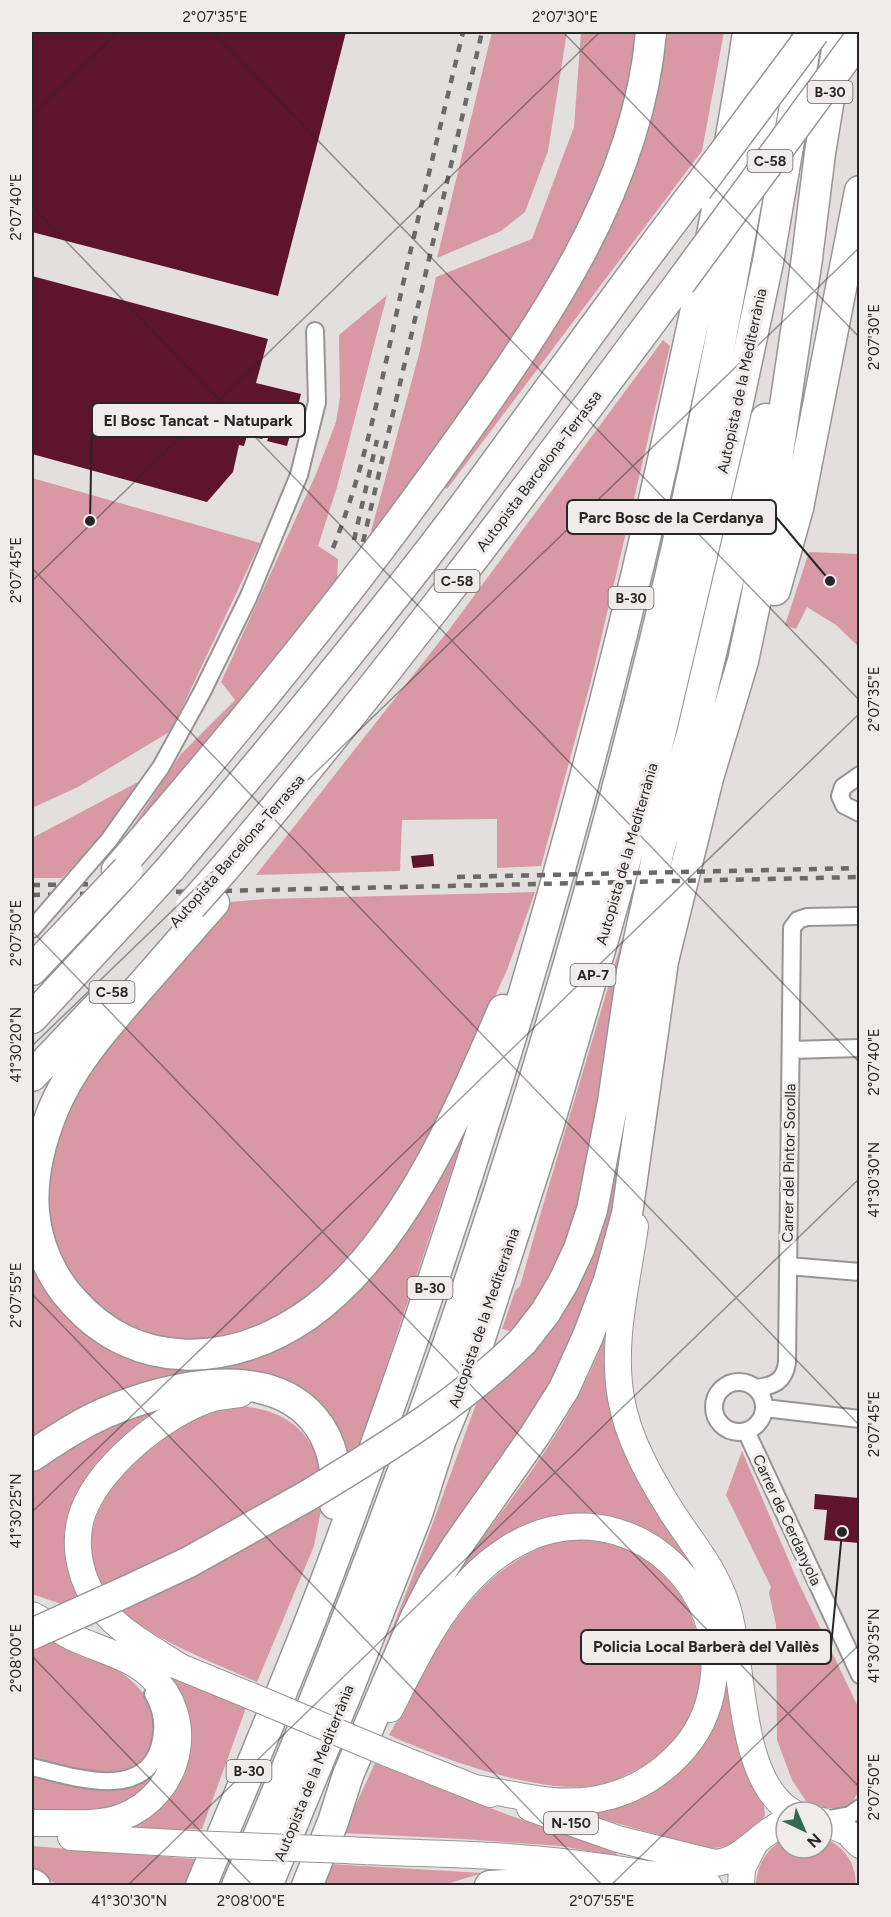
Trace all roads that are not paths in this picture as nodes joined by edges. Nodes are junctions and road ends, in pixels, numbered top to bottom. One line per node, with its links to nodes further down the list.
1 (651, 32): 17 (highway)
2 (737, 32): 12 (highway, B-30)
3 (748, 32): 12 (highway)
4 (776, 32): 55 (highway, Autopista de la Mediterrània / AP-7)
5 (808, 32): 56 (highway, Autopista de la Mediterrània / AP-7)
6 (814, 32): 11 (highway, C-58, bridge)
7 (840, 32): 9 (highway, B-30)
8 (860, 38): 12 (highway, Autopista Barcelona-Terrassa / C-58, bridge)
9 (820, 153): 16 (highway, B-30); 36 (highway, bridge)
10 (860, 191): 16 (highway)
11 (668, 227): 17 (highway); 22 (highway, C-58, bridge)
12 (689, 290): 18 (highway, B-30); 19 (highway, Autopista Barcelona-Terrassa / C-58, bridge)
13 (315, 331): 21 (street, bridge)
14 (860, 775): 15 (street)
15 (860, 813)
16 (694, 838): 25 (highway, B-30)
17 (122, 870): 21 (highway, bridge)
18 (552, 897): 19 (highway); 39 (highway, B-30)
19 (202, 904): 26 (highway, Autopista Barcelona-Terrassa / C-58)
20 (860, 916): 24 (street, Carrer del Pintor Sorolla)
21 (37, 951)
22 (32, 1018)
23 (860, 1048): 24 (street)
24 (791, 1050): 27 (street, Carrer del Pintor Sorolla)
25 (647, 1066): 43 (main road); 46 (highway, B-30)
26 (32, 1076)
27 (788, 1266): 28 (street); 29 (street, Carrer del Pintor Sorolla)
28 (860, 1272)
29 (756, 1388): 31 (street); 33 (street)
30 (298, 1404): 34 (highway); 38 (main road); 39 (highway)
31 (764, 1408): 32 (street); 33 (street)
32 (860, 1419)
33 (746, 1431): 40 (street, Carrer de Cerdanyola)
34 (32, 1456)
35 (32, 1614): 37 (main road); 38 (main road, N-150)
36 (32, 1634)
37 (92, 1646): 41 (street); 47 (main road)
38 (182, 1668): 42 (main road, N-150, bridge)
39 (290, 1672): 54 (highway, B-30)
40 (860, 1675)
41 (32, 1767)
42 (475, 1788): 46 (main road); 51 (main road, N-150)
43 (777, 1800)
44 (860, 1808): 45 (street)
45 (834, 1819)
46 (333, 1822): 57 (highway, B-30)
47 (32, 1823)
48 (834, 1826): 52 (main road)
49 (774, 1828): 51 (main road, N-150)
50 (32, 1834): 53 (main road, bridge)
51 (756, 1842): 60 (main road, N-150)
52 (860, 1845)
53 (662, 1876): 58 (highway); 59 (main road)
54 (201, 1886)
55 (237, 1886)
56 (267, 1886)
57 (307, 1886)
58 (490, 1886)
59 (709, 1886)
60 (741, 1886)

